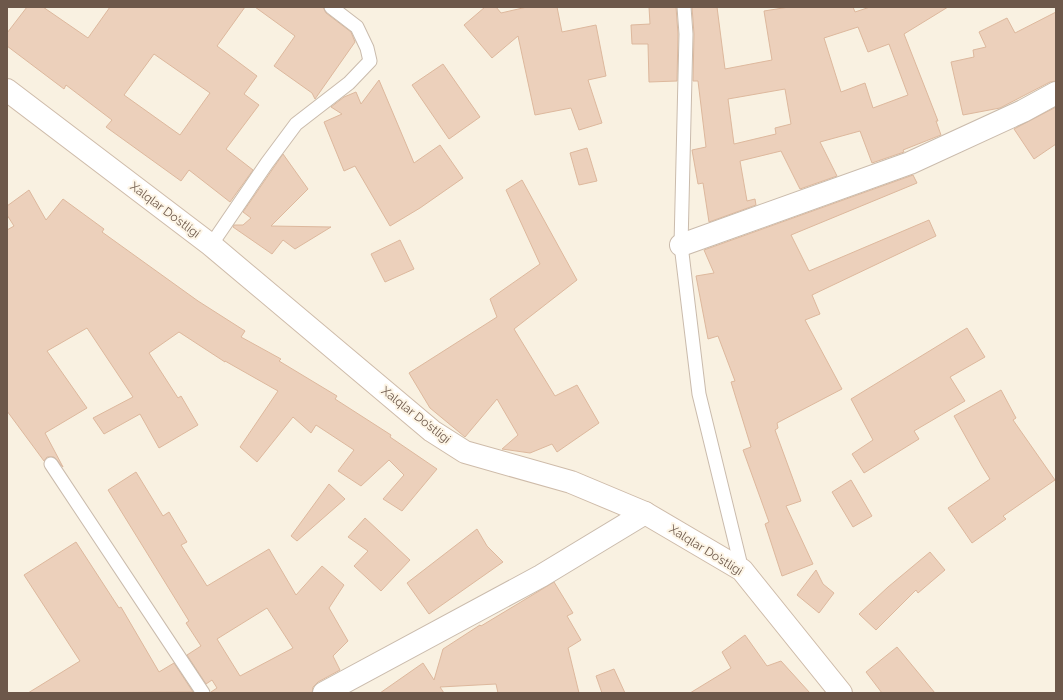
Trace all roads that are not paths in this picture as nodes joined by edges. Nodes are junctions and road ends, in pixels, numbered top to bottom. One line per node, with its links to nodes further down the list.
1 (331, 7): 5 (lane)
2 (684, 7): 6 (lane)
3 (7, 90): 5 (main road, Xalqlar Do’stligi)
4 (1056, 93): 6 (main road)
5 (211, 245): 8 (main road, Xalqlar Do’stligi)
6 (682, 245): 9 (lane)
7 (51, 464): 10 (lane)
8 (645, 513): 9 (main road, Xalqlar Do’stligi); 11 (main road)
9 (742, 570): 12 (main road, Xalqlar Do’stligi)
10 (203, 693)
11 (324, 693)
12 (841, 693)

